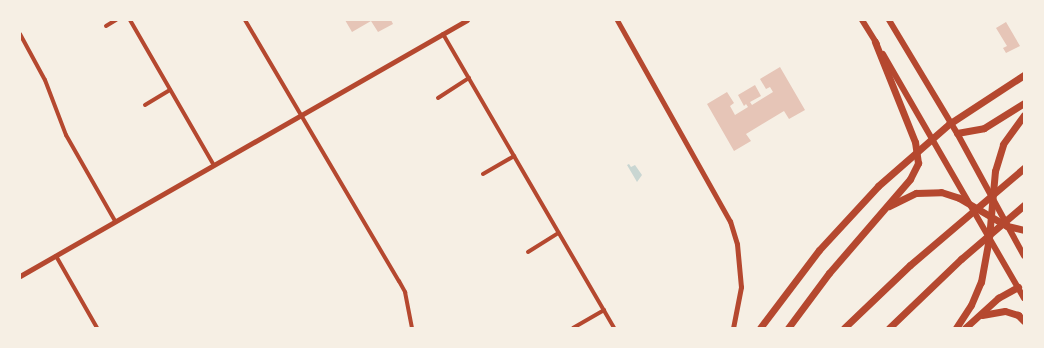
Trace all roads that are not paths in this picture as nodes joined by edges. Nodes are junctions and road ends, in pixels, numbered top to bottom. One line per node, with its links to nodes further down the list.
1 (116, 20): 8 (street)
2 (130, 20): 14 (street)
3 (245, 20): 19 (street)
4 (467, 20): 10 (street)
5 (617, 20): 48 (street)
6 (862, 20): 11 (main road)
7 (889, 20): 20 (main road)
8 (106, 26)
9 (20, 34): 30 (street)
10 (443, 34): 13 (street); 19 (street)
11 (875, 42): 27 (main road); 28 (highway)
12 (1024, 75): 49 (highway)
13 (469, 78): 15 (street); 21 (street)
14 (170, 90): 17 (street); 22 (street)
15 (438, 98)
16 (1024, 103): 20 (highway)
17 (145, 105)
18 (1024, 115): 25 (highway)
19 (300, 116): 22 (street); 45 (street)
20 (957, 133): 25 (main road)
21 (514, 156): 24 (street); 33 (street)
22 (213, 164): 30 (street)
23 (1023, 169): 51 (highway)
24 (483, 174)
25 (992, 198): 29 (highway); 31 (main road)
26 (1024, 205): 52 (highway)
27 (971, 207): 28 (highway); 29 (highway); 34 (main road)
28 (885, 208): 50 (highway)
29 (991, 217): 31 (highway); 34 (highway)
30 (115, 222): 36 (street)
31 (1007, 226): 32 (highway); 37 (main road)
32 (1024, 230)
33 (559, 233): 35 (street); 41 (street)
34 (989, 238): 39 (main road); 53 (highway)
35 (528, 252)
36 (56, 256): 38 (street); 44 (street)
37 (1024, 256)
38 (20, 276)
39 (1018, 287): 40 (main road); 42 (highway)
40 (1024, 298)
41 (604, 310): 46 (street); 47 (street)
42 (981, 315): 43 (highway); 54 (highway)
43 (1024, 321)
44 (97, 328)
45 (412, 328)
46 (573, 328)
47 (614, 328)
48 (733, 328)
49 (760, 328)
50 (788, 328)
51 (844, 328)
52 (889, 328)
53 (956, 328)
54 (965, 328)

